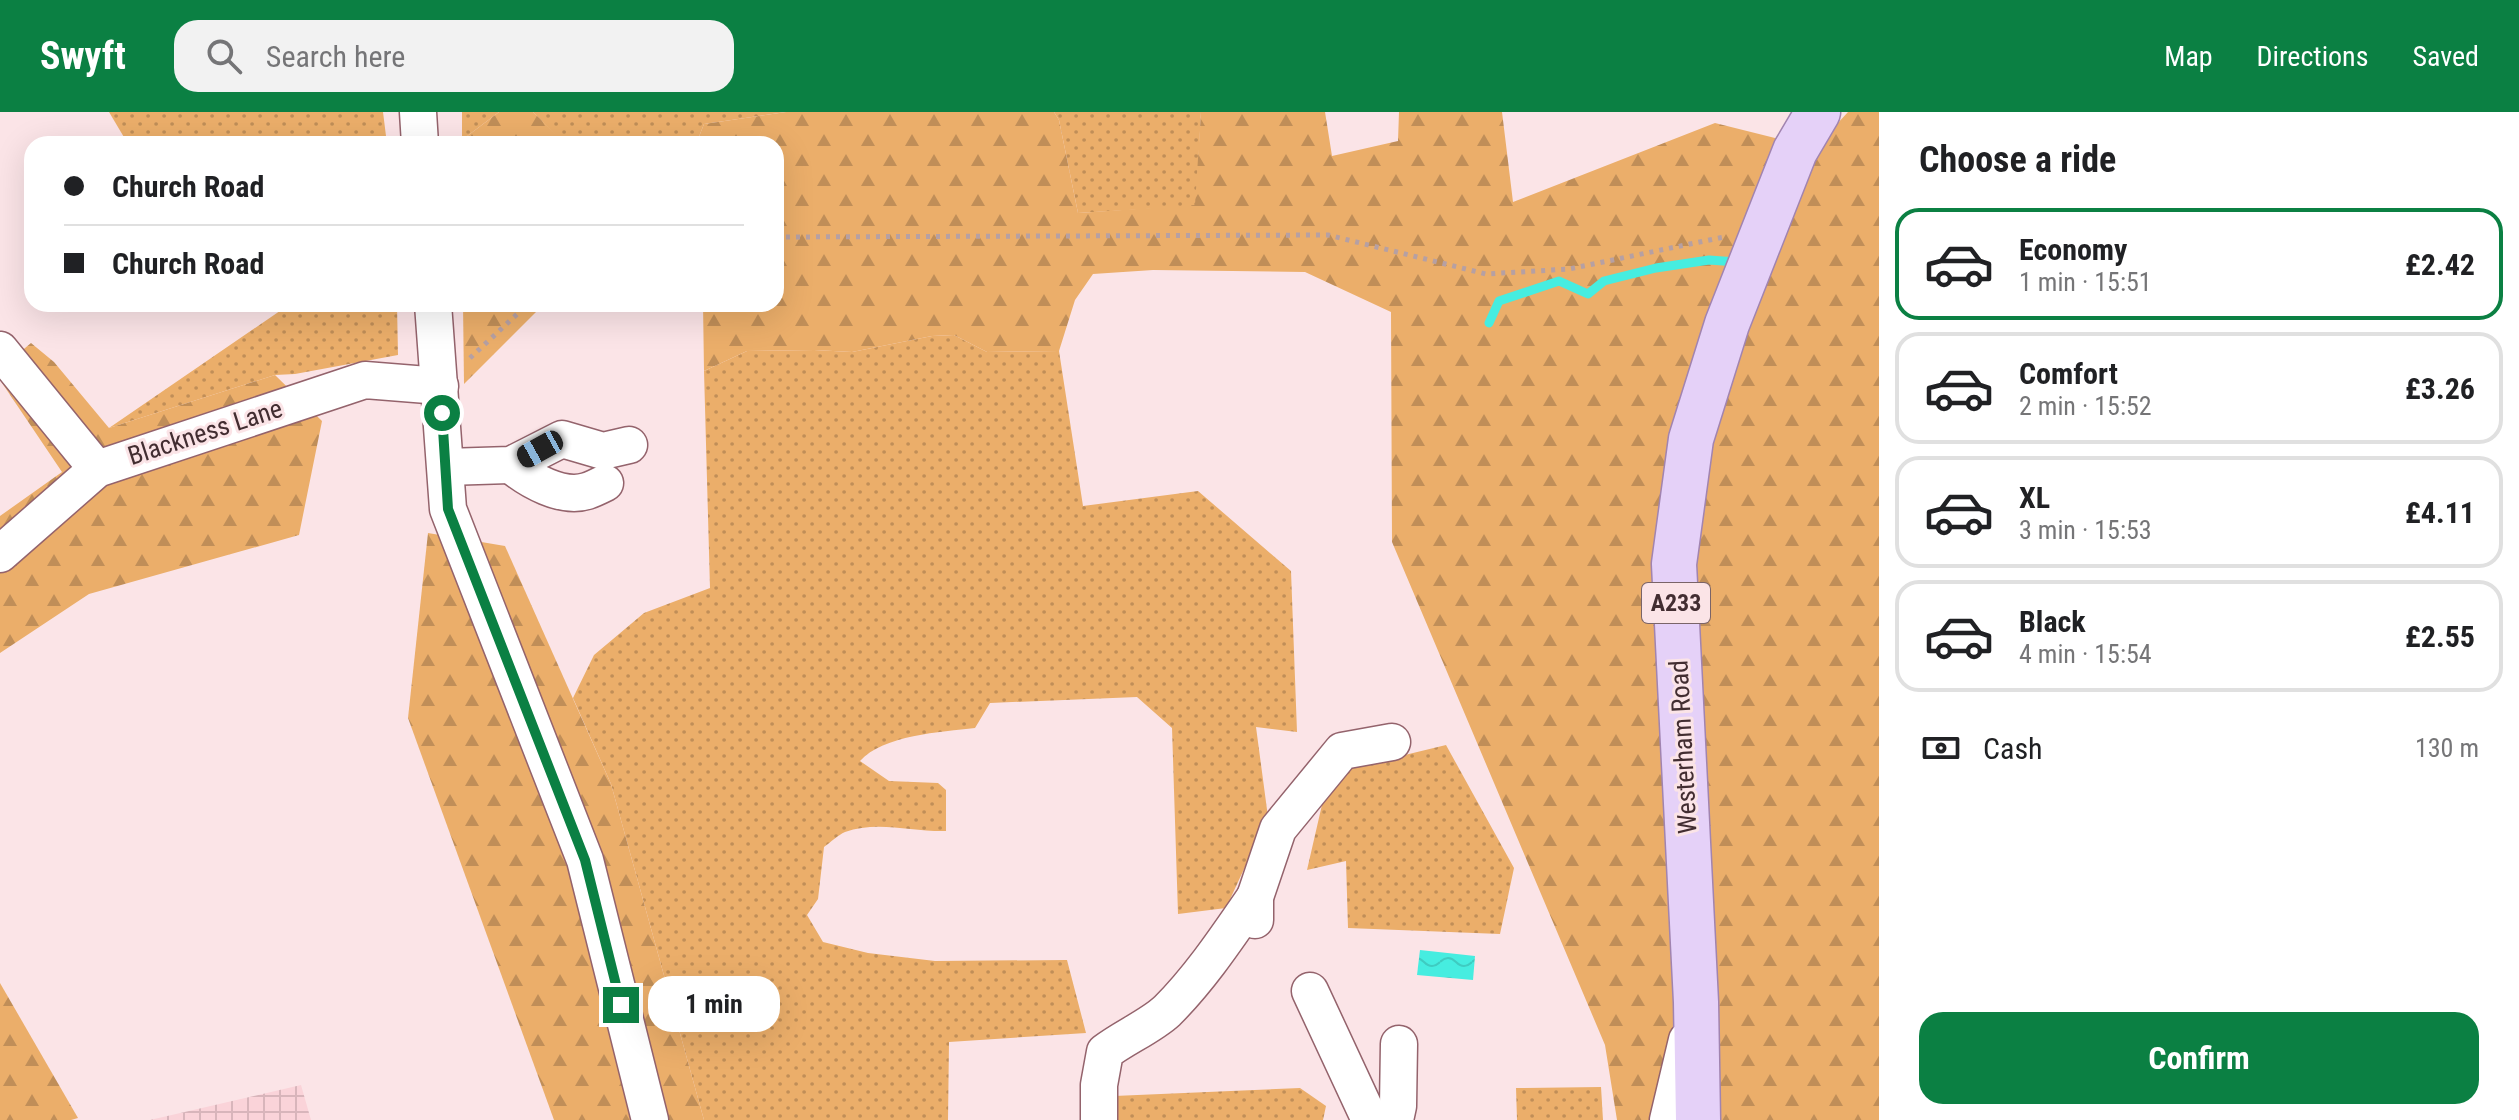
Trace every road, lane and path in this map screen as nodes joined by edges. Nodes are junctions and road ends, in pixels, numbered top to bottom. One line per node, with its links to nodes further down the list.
1 (418, 112): 3 (street)
2 (1818, 112): 20 (main road, Westerham Road / A233)
3 (420, 136)
4 (784, 237): 5 (path)
5 (1720, 238)
6 (434, 312): 9 (street)
7 (519, 312): 9 (path)
8 (0, 350): 13 (street)
9 (440, 386): 12 (street); 13 (street, Blackness Lane)
10 (629, 445): 11 (street)
11 (511, 465): 12 (street); 14 (street)
12 (446, 467): 22 (street)
13 (97, 469): 15 (street, Blackness Lane)
14 (605, 483)
15 (0, 554)
16 (1392, 742): 17 (street)
17 (1255, 897): 18 (street); 23 (street)
18 (1256, 937)
19 (1310, 991): 24 (street)
20 (1696, 1002): 26 (street); 27 (main road, Westerham Road / A233)
21 (1399, 1044): 25 (street)
22 (650, 1120)
23 (1099, 1120)
24 (1370, 1120)
25 (1395, 1120)
26 (1668, 1120)
27 (1698, 1120)

